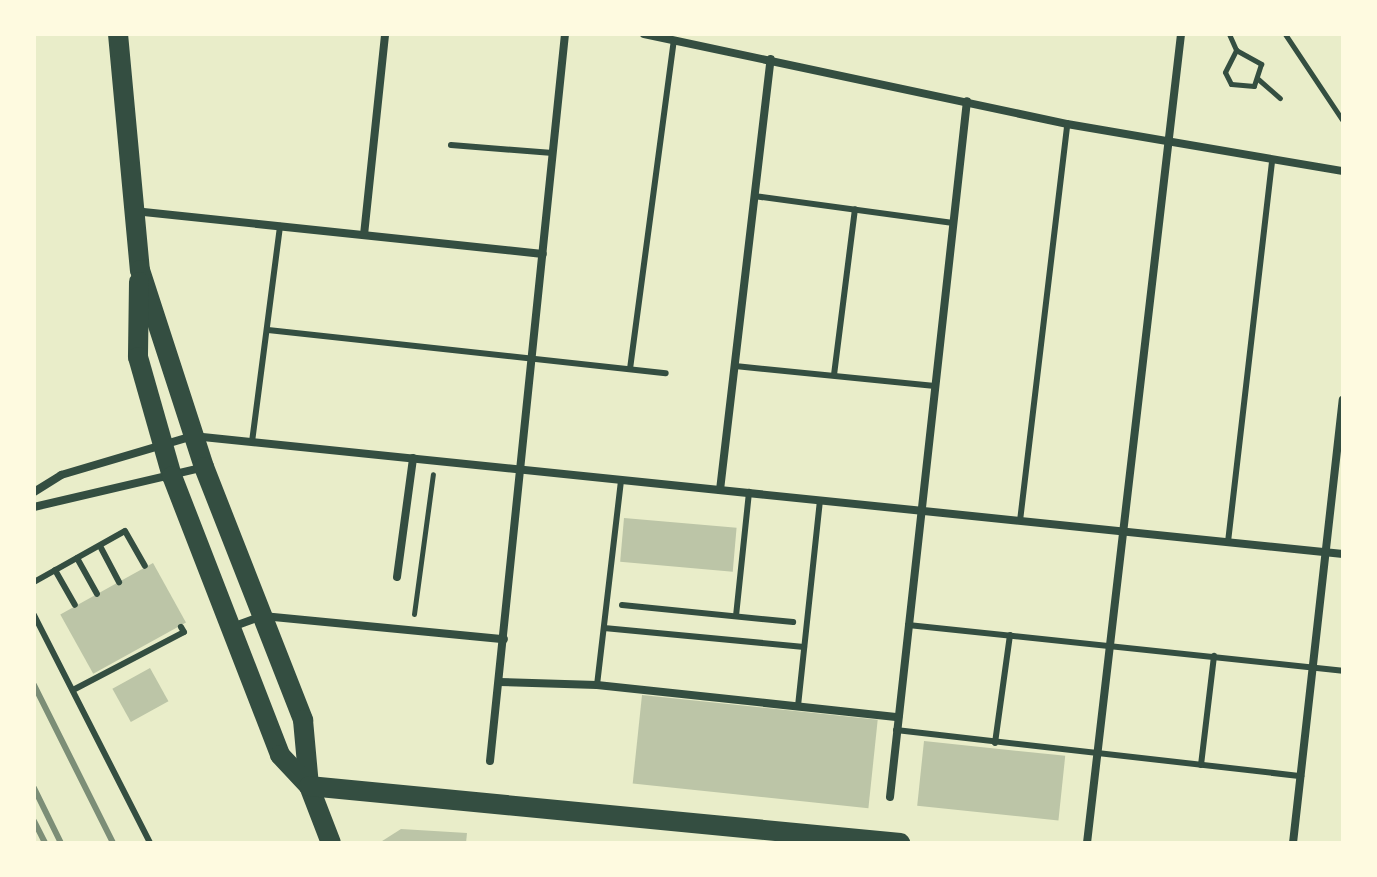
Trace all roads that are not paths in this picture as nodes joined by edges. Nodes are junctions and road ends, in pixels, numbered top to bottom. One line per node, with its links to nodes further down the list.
1 (118, 34): 18 (main road)
2 (385, 34): 21 (street)
3 (565, 34): 13 (street)
4 (644, 34): 6 (street)
5 (1181, 34): 11 (street)
6 (661, 36): 7 (street)
7 (674, 40): 8 (street); 27 (lane)
8 (771, 59): 9 (street); 16 (street)
9 (967, 101): 10 (street); 19 (street)
10 (1067, 124): 11 (street); 47 (lane)
11 (1169, 141): 14 (street); 48 (street)
12 (451, 145): 13 (lane)
13 (553, 153): 22 (street)
14 (1272, 160): 15 (street); 49 (lane)
15 (1343, 171)
16 (754, 196): 17 (lane); 26 (street)
17 (855, 209): 19 (lane); 29 (lane)
18 (129, 210): 20 (street); 23 (main road)
19 (953, 223): 30 (street)
20 (280, 226): 21 (street); 24 (lane)
21 (364, 235): 22 (street)
22 (543, 254): 25 (street)
23 (140, 270): 33 (main road); 35 (main road)
24 (268, 330): 25 (lane); 34 (lane)
25 (532, 358): 27 (lane); 38 (street)
26 (735, 366): 29 (lane); 41 (street)
27 (630, 369): 28 (lane)
28 (666, 373)
29 (834, 375): 30 (lane)
30 (935, 386): 46 (street)
31 (1343, 400): 32 (street)
32 (1342, 427): 51 (street)
33 (193, 436): 34 (street); 35 (street); 37 (main road)
34 (252, 442): 36 (street)
35 (163, 444): 39 (main road); 42 (street)
36 (413, 458): 38 (street); 56 (street)
37 (204, 467): 39 (street); 63 (main road)
38 (521, 470): 40 (street); 71 (street)
39 (172, 476): 45 (street); 68 (main road)
40 (621, 480): 41 (street); 69 (lane)
41 (720, 490): 43 (street)
42 (34, 492)
43 (749, 492): 44 (street); 64 (lane)
44 (820, 500): 46 (street); 73 (lane)
45 (34, 507)
46 (921, 511): 47 (street); 66 (street)
47 (1020, 521): 48 (street)
48 (1123, 531): 49 (street); 72 (street)
49 (1228, 542): 51 (street)
50 (100, 546): 53 (lane); 54 (lane); 58 (lane)
51 (1322, 552): 52 (street); 75 (street)
52 (1343, 554)
53 (77, 558): 55 (lane); 59 (lane)
54 (145, 566)
55 (55, 570): 57 (lane); 60 (lane)
56 (397, 577)
57 (34, 582)
58 (119, 582)
59 (97, 594)
60 (75, 605)
61 (622, 605): 64 (lane)
62 (34, 615): 79 (lane)
63 (263, 616): 68 (street); 71 (street); 88 (main road)
64 (736, 616): 65 (lane)
65 (793, 622)
66 (908, 625): 70 (lane); 81 (street)
67 (181, 627): 79 (lane)
68 (231, 627): 88 (main road)
69 (604, 628): 73 (lane); 78 (lane)
70 (1010, 635): 72 (lane); 83 (lane)
71 (504, 639): 77 (street)
72 (1111, 646): 74 (lane); 84 (street)
73 (804, 647): 80 (lane)
74 (1214, 656): 75 (lane); 86 (lane)
75 (1310, 667): 76 (lane); 87 (street)
76 (1343, 671)
77 (499, 682): 78 (street); 85 (street)
78 (597, 685): 80 (street)
79 (73, 690): 90 (lane)
80 (798, 706): 81 (street)
81 (898, 717): 82 (street)
82 (896, 730): 83 (lane); 89 (street)
83 (995, 743): 84 (lane)
84 (1100, 753): 86 (lane); 93 (street)
85 (490, 761)
86 (1201, 765): 87 (lane)
87 (1301, 776): 94 (street)
88 (309, 786): 91 (main road); 92 (main road)
89 (890, 797)
90 (150, 843)
91 (331, 843)
92 (900, 843)
93 (1087, 843)
94 (1293, 843)

